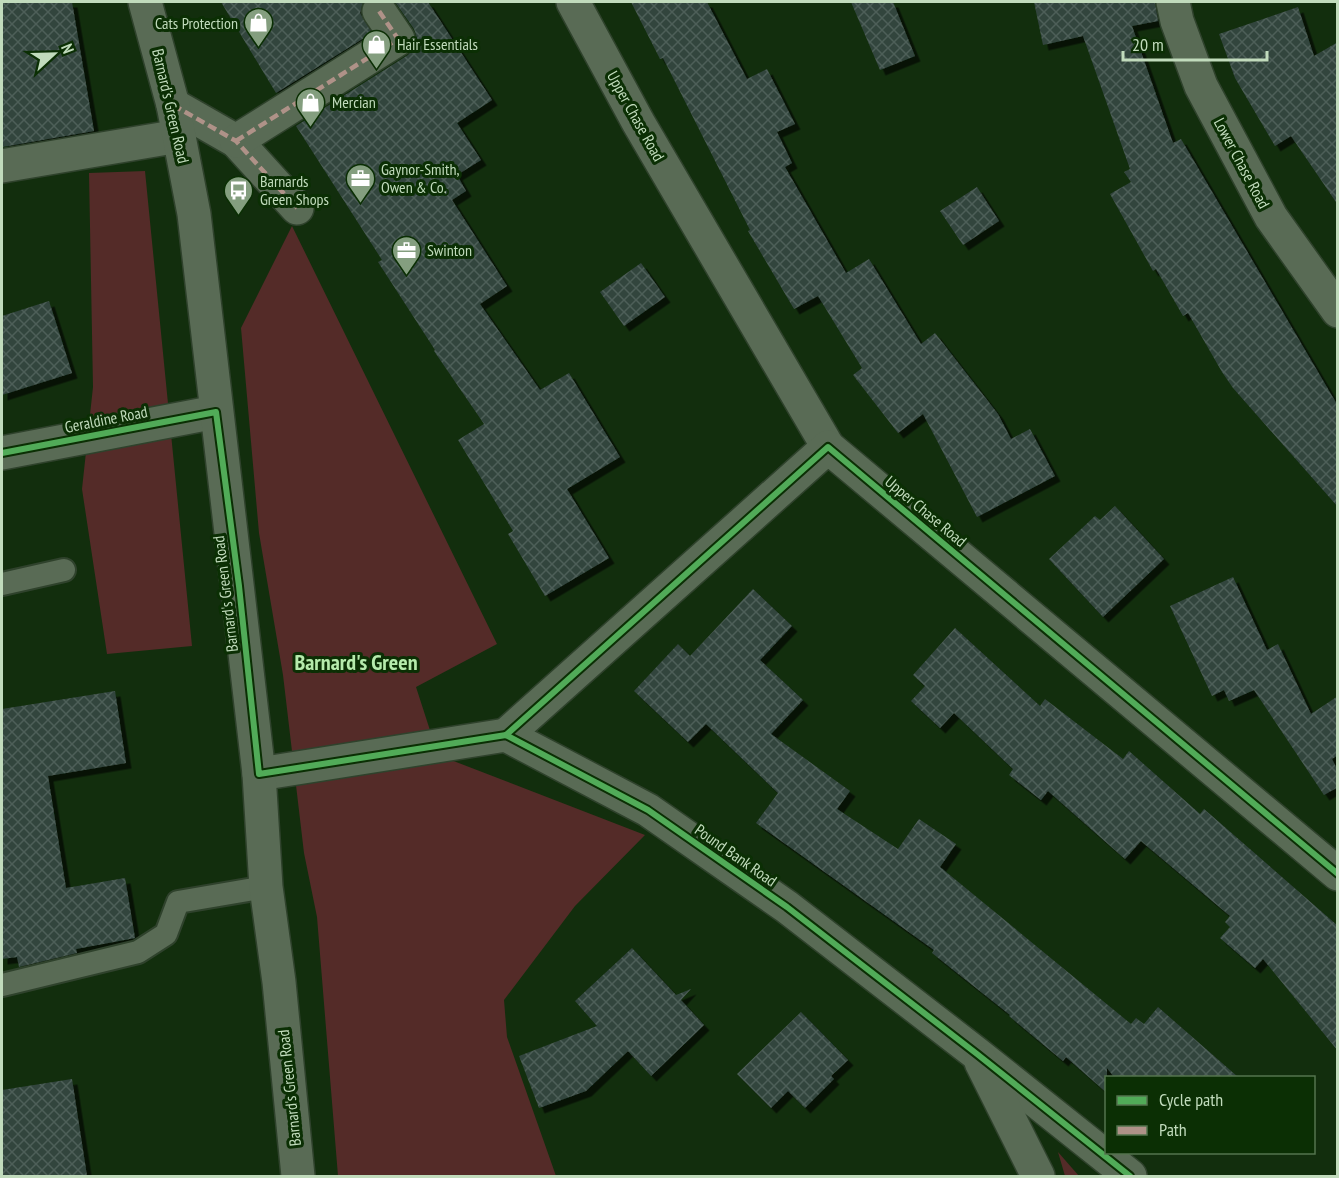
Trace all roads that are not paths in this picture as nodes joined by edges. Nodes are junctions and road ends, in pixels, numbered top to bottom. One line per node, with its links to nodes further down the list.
1 (145, 2): 5 (street, Barnard's Green Road)
2 (573, 2): 11 (street, Upper Chase Road)
3 (1173, 2): 9 (street, Lower Chase Road)
4 (379, 11): 6 (street)
5 (176, 120): 6 (street); 7 (street); 10 (street, Barnard's Green Road)
6 (236, 141): 8 (street)
7 (2, 166)
8 (297, 208)
9 (1338, 311)
10 (216, 412): 12 (street, Geraldine Road); 16 (street, Barnard's Green Road)
11 (828, 447): 15 (street); 17 (street, Upper Chase Road)
12 (2, 453)
13 (64, 570): 14 (lane)
14 (2, 584)
15 (506, 735): 16 (street); 20 (street, Pound Bank Road)
16 (259, 774): 18 (street, Barnard's Green Road)
17 (1338, 874)
18 (266, 886): 19 (lane); 21 (street, Barnard's Green Road)
19 (2, 985)
20 (977, 1054): 22 (street); 23 (street, Pound Bank Road)
21 (298, 1176)
22 (1038, 1176)
23 (1130, 1176)

